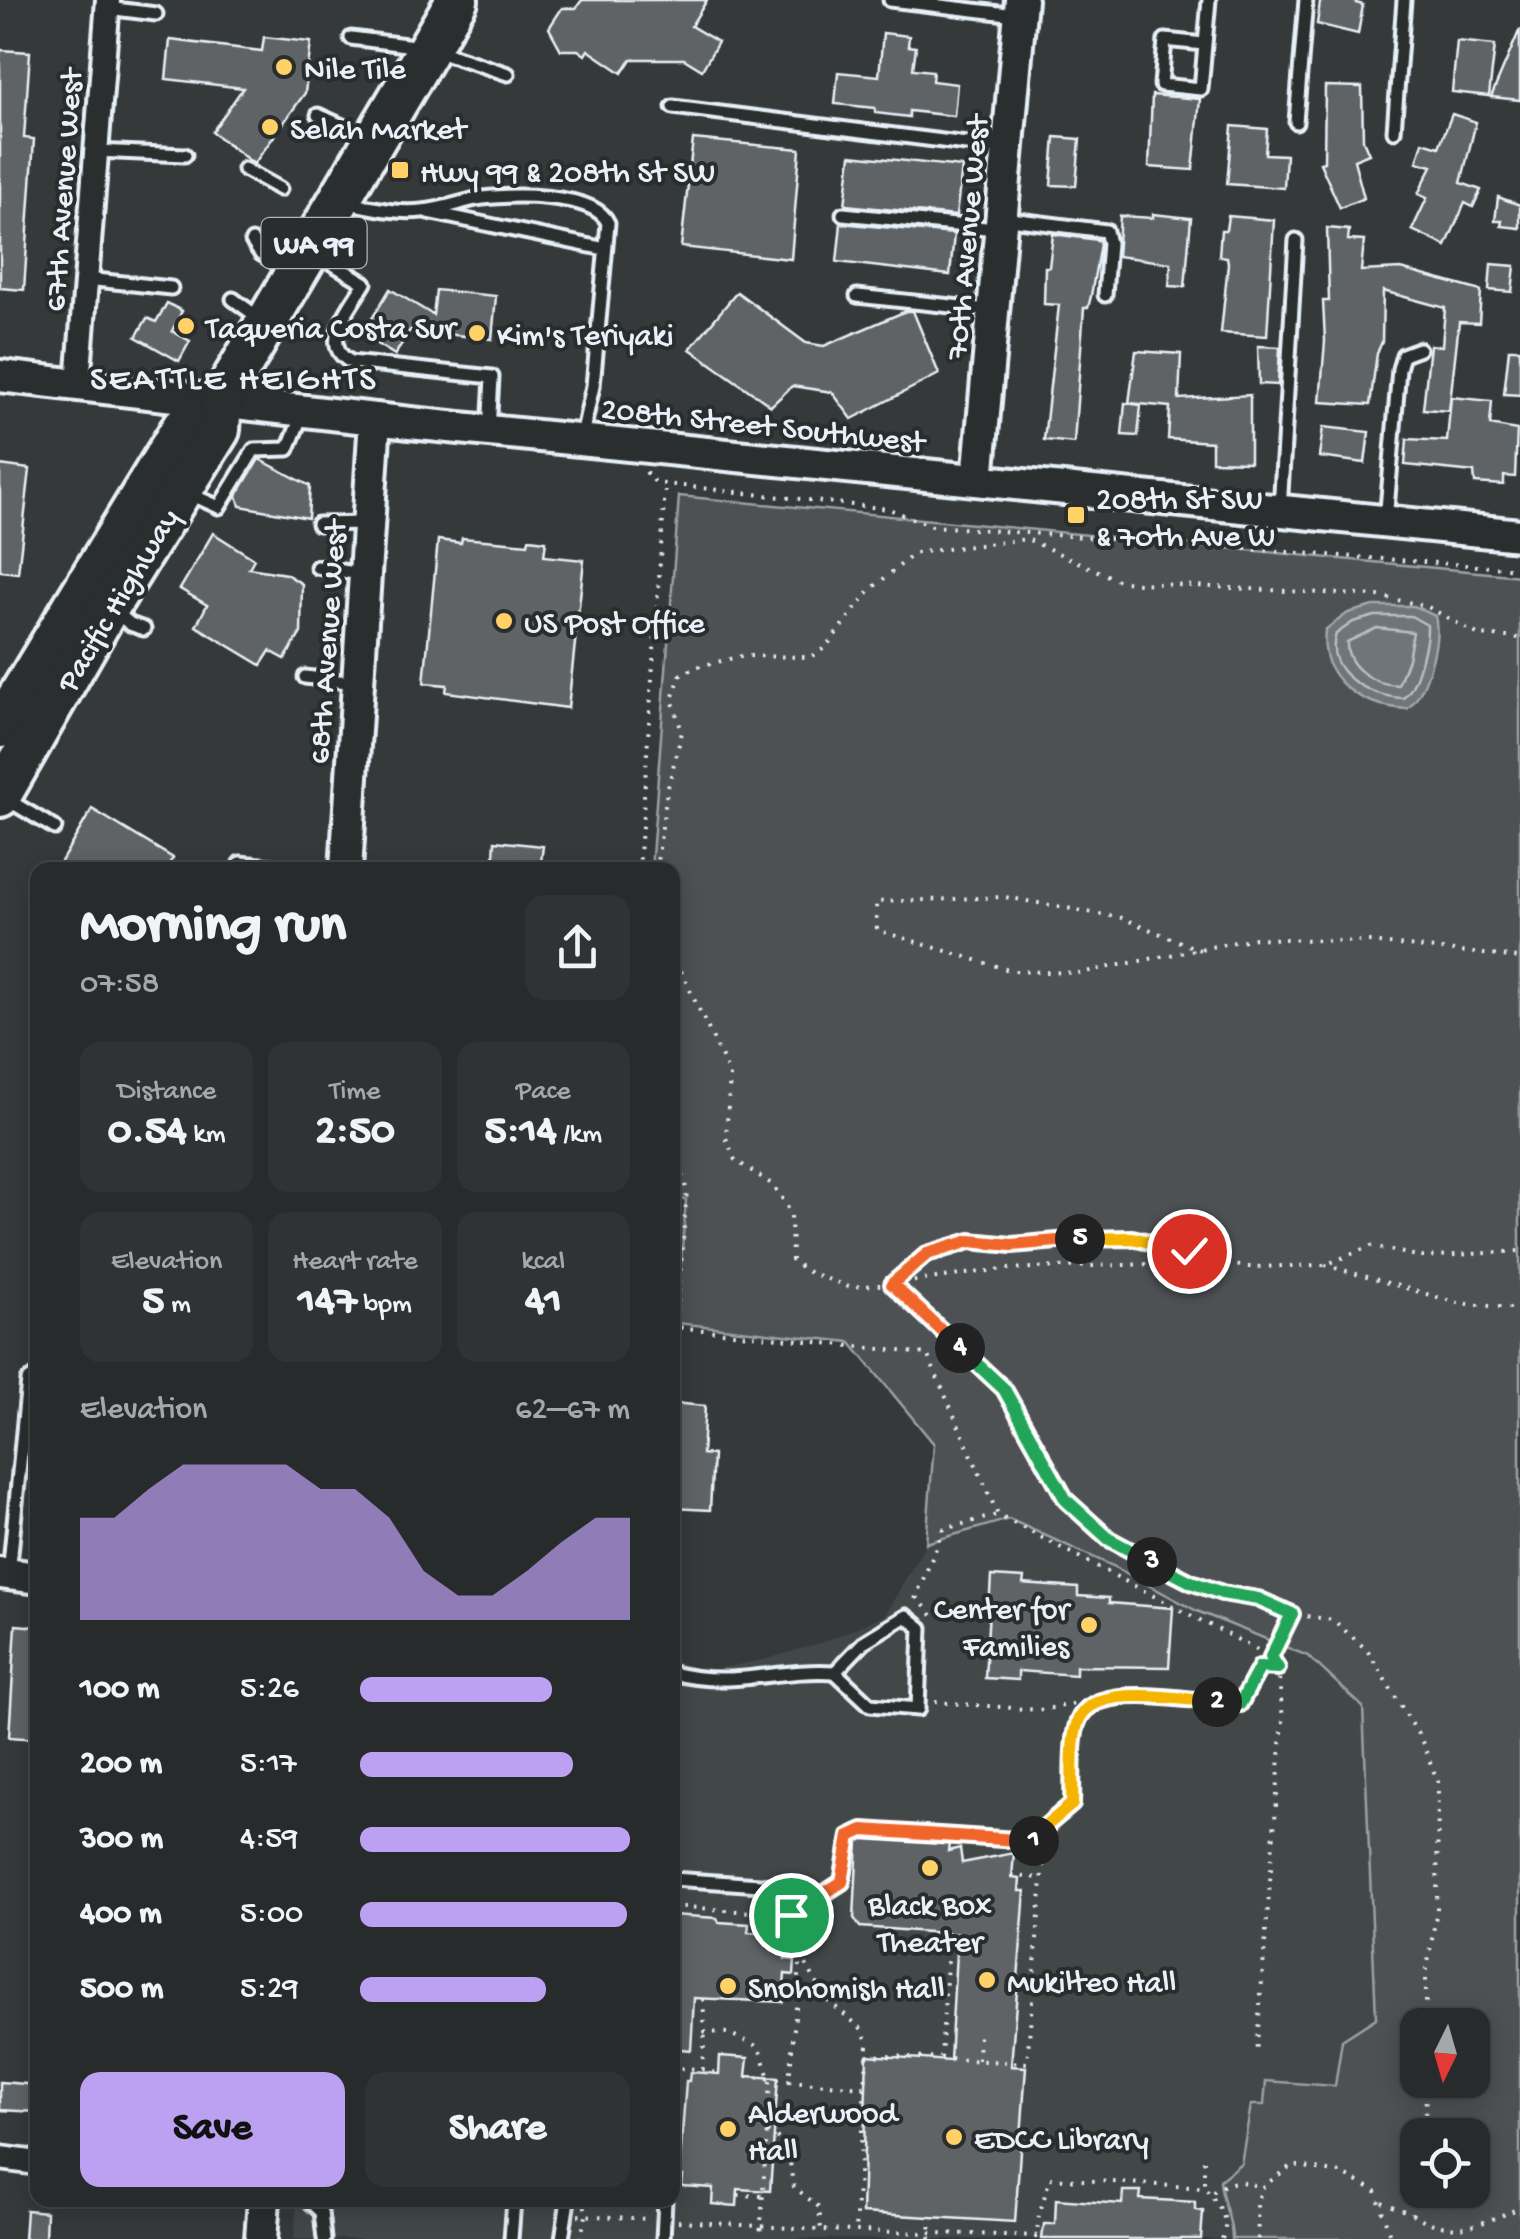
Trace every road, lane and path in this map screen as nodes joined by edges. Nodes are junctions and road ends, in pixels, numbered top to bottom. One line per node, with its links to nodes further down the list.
1 (457, 0): 11 (highway, Pacific Highway / WA 99)
2 (890, 0): 7 (lane)
3 (1210, 0): 10 (lane)
4 (1306, 0): 15 (lane)
5 (1404, 0): 16 (lane)
6 (107, 4): 8 (lane); 19 (street, 67th Avenue West)
7 (1021, 8): 18 (street, 70th Avenue West)
8 (156, 14)
9 (351, 38): 11 (lane)
10 (1204, 44): 10 (lane)
11 (429, 48): 12 (lane); 17 (highway, Pacific Highway / WA 99)
12 (508, 74)
13 (673, 107): 18 (lane)
14 (318, 115): 17 (lane)
15 (1296, 122)
16 (1394, 131)
17 (374, 140): 23 (highway, Pacific Highway / WA 99)
18 (1008, 150): 26 (street, 70th Avenue West)
19 (96, 151): 20 (lane); 31 (street, 67th Avenue West)
20 (185, 155)
21 (244, 169): 22 (lane)
22 (280, 188)
23 (338, 202): 24 (lane); 30 (highway, Pacific Highway / WA 99)
24 (424, 211): 29 (lane); 29 (lane)
25 (843, 214): 26 (lane)
26 (1001, 224): 33 (lane); 36 (street, 70th Avenue West)
27 (1296, 240): 50 (lane)
28 (252, 241): 30 (lane)
29 (605, 249): 45 (lane)
30 (302, 262): 37 (highway, Pacific Highway / WA 99); 44 (lane)
31 (86, 279): 32 (lane); 40 (street, 67th Avenue West)
32 (171, 288)
33 (1105, 295)
34 (857, 296): 36 (lane)
35 (233, 299): 37 (lane)
36 (994, 310): 47 (street, 70th Avenue West)
37 (266, 324): 41 (highway, Pacific Highway / WA 99)
38 (1419, 349): 51 (lane)
39 (0, 376): 40 (street, 208th Street Southwest)
40 (78, 384): 41 (street, 208th Street Southwest)
41 (221, 400): 42 (street, 208th Street Southwest); 49 (highway, Pacific Highway / WA 99); 63 (highway, Pacific Highway / WA 99)
42 (304, 410): 43 (street, 208th Street Southwest); 49 (lane)
43 (375, 419): 44 (street, 208th Street Southwest); 52 (street, 68th Avenue West)
44 (489, 431): 45 (street, 208th Street Southwest)
45 (581, 440): 47 (street, 208th Street Southwest)
46 (645, 471): 48 (path)
47 (978, 480): 50 (street, 208th Street Southwest)
48 (669, 484): 56 (path); 67 (path)
49 (181, 490): 58 (highway, Pacific Highway / WA 99)
50 (1280, 510): 51 (street, 208th Street Southwest)
51 (1386, 521): 54 (street, 208th Street Southwest)
52 (368, 523): 53 (lane); 57 (street, 68th Avenue West)
53 (318, 524)
54 (1520, 535)
55 (318, 566): 57 (lane)
56 (1520, 570)
57 (365, 574): 62 (street, 68th Avenue West)
58 (109, 606): 59 (lane); 64 (highway, Pacific Highway / WA 99)
59 (144, 630)
60 (1520, 638): 68 (path)
61 (305, 677): 62 (lane)
62 (358, 683): 66 (street, 68th Avenue West)
63 (0, 726)
64 (0, 795): 65 (lane)
65 (55, 828)
66 (347, 862)
67 (640, 862)
68 (657, 862)
69 (1200, 950): 69 (path); 70 (path)
70 (1520, 958)
71 (680, 969): 77 (path)
72 (680, 1171): 76 (path)
73 (1520, 1250): 75 (path)
74 (1212, 1262): 75 (path); 77 (path); 77 (path)
75 (1325, 1265): 78 (path)
76 (680, 1272)
77 (892, 1284): 84 (path)
78 (1520, 1309)
79 (680, 1327): 81 (path)
80 (30, 1380): 82 (lane)
81 (998, 1515): 83 (path); 87 (path)
82 (16, 1575)
83 (917, 1596): 85 (path); 86 (path)
84 (1292, 1614): 87 (path); 105 (path)
85 (906, 1616): 89 (lane); 89 (lane)
86 (934, 1632)
87 (1271, 1657): 88 (path)
88 (1278, 1668): 92 (path); 109 (path)
89 (835, 1672): 90 (lane)
90 (680, 1676)
91 (931, 1699): 92 (path)
92 (1094, 1701): 93 (path)
93 (1046, 1842): 95 (path); 100 (path)
94 (1012, 1876): 95 (path)
95 (1042, 1878): 111 (path)
96 (680, 1880): 97 (lane)
97 (806, 1888)
98 (680, 1906): 99 (path)
99 (689, 1907): 100 (path); 101 (path)
100 (791, 1915): 103 (path)
101 (688, 1916)
102 (950, 1933): 110 (path)
103 (801, 1954): 108 (path); 117 (path)
104 (704, 1999): 106 (path)
105 (1426, 2008)
106 (704, 2032): 112 (path); 116 (path)
107 (980, 2035): 111 (path)
108 (867, 2055): 110 (path); 118 (path)
109 (1256, 2055)
110 (942, 2058): 111 (path)
111 (978, 2060)
112 (702, 2068): 113 (path); 114 (path)
113 (680, 2069)
114 (719, 2074)
115 (746, 2076): 116 (path)
116 (770, 2081): 117 (path); 119 (path)
117 (788, 2081): 118 (path)
118 (865, 2087): 146 (path)
119 (767, 2132): 129 (path); 144 (path)
120 (0, 2158): 122 (street)
121 (1204, 2160): 124 (path)
122 (30, 2162)
123 (1132, 2184): 124 (path); 126 (path); 147 (path)
124 (1204, 2188): 128 (path)
125 (1261, 2188): 128 (path); 130 (path); 157 (path)
126 (1132, 2191)
127 (738, 2194): 129 (path)
128 (1210, 2194): 156 (path)
129 (762, 2196): 143 (path)
130 (1382, 2202): 139 (path); 158 (path)
131 (263, 2207): 148 (street)
132 (315, 2207): 149 (lane)
133 (513, 2207): 150 (lane)
134 (568, 2207): 140 (path); 151 (lane)
135 (585, 2207): 140 (path)
136 (665, 2207): 142 (lane)
137 (1415, 2208): 139 (path)
138 (1520, 2208): 139 (path)
139 (1412, 2214)
140 (586, 2216): 142 (path); 152 (path)
141 (932, 2218): 145 (path)
142 (664, 2220): 143 (path); 153 (lane)
143 (761, 2226): 144 (path); 154 (path)
144 (821, 2230): 146 (path)
145 (930, 2230): 146 (path); 147 (path); 155 (path)
146 (855, 2231)
147 (1038, 2237)
148 (261, 2239)
149 (324, 2239)
150 (511, 2239)
151 (562, 2239)
152 (580, 2239)
153 (663, 2239)
154 (760, 2239)
155 (930, 2239)
156 (1222, 2239)
157 (1258, 2239)
158 (1392, 2239)

